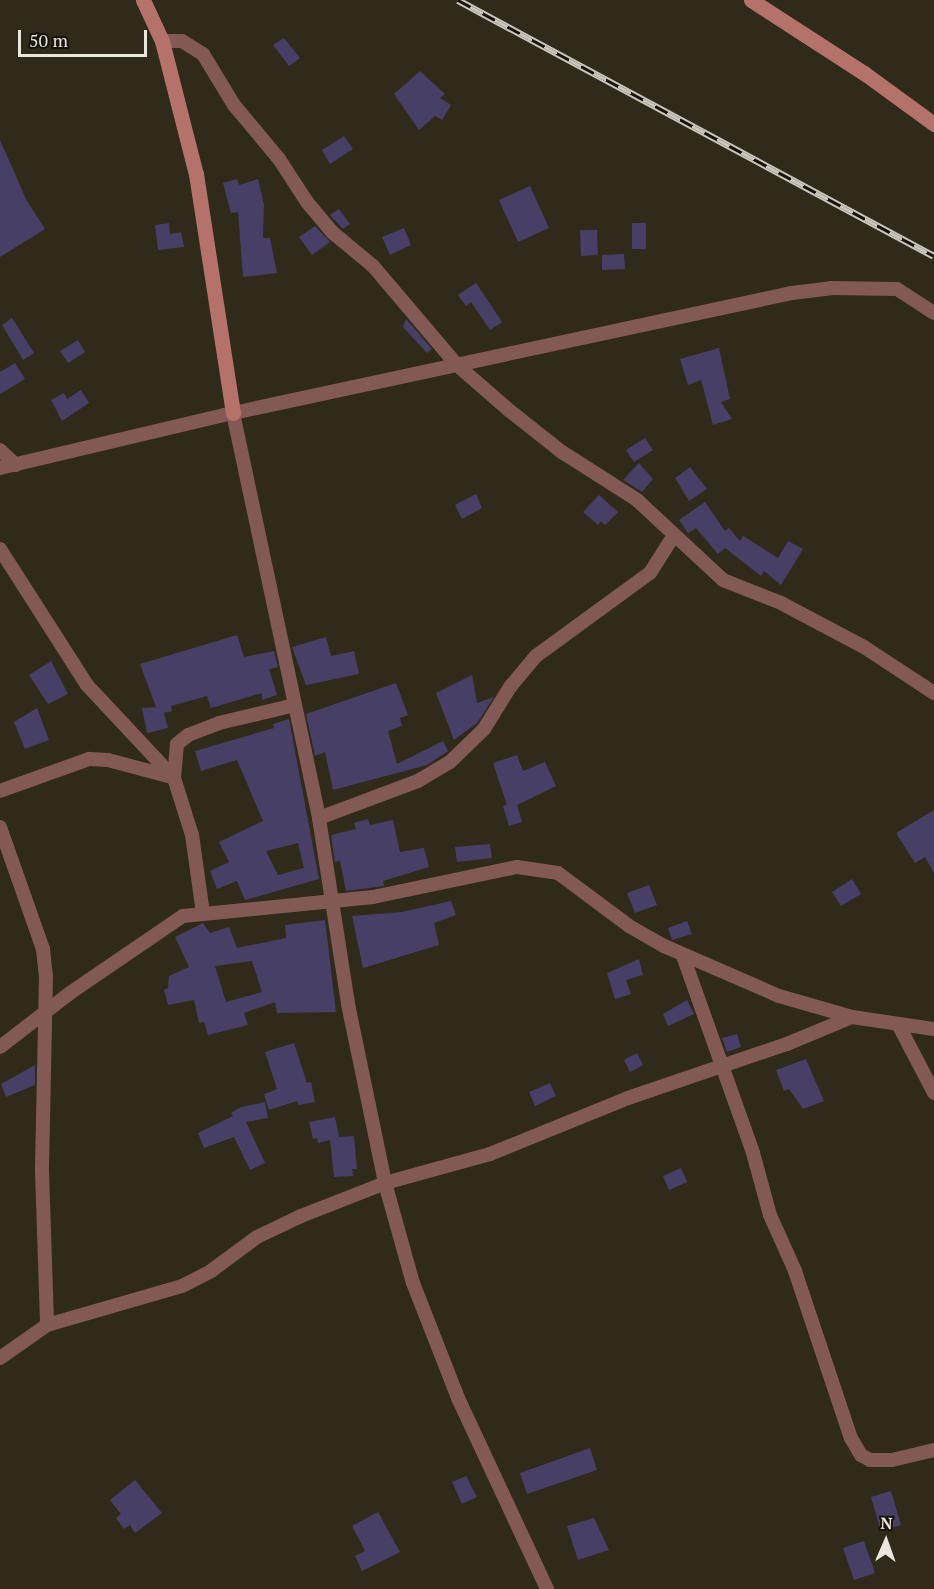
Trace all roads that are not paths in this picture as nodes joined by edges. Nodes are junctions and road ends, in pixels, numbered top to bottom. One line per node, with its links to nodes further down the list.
1 (143, 0): 3 (street)
2 (751, 0): 4 (street)
3 (162, 41): 6 (street); 7 (street)
4 (934, 124)
5 (934, 313): 6 (street)
6 (457, 365): 7 (street); 11 (street)
7 (233, 413): 9 (street); 14 (street)
8 (0, 450): 9 (street)
9 (16, 465): 10 (street)
10 (0, 468)
11 (674, 535): 13 (street); 17 (street)
12 (0, 549): 15 (street)
13 (934, 693)
14 (295, 705): 15 (street); 17 (street)
15 (174, 778): 16 (street); 20 (street)
16 (0, 790)
17 (319, 818): 19 (street)
18 (0, 827): 22 (street)
19 (333, 900): 20 (street); 21 (street); 29 (street)
20 (203, 913): 22 (street)
21 (683, 956): 23 (street); 27 (street)
22 (47, 1012): 26 (street); 30 (street)
23 (852, 1017): 24 (street); 27 (street)
24 (898, 1024): 25 (street); 28 (street)
25 (934, 1029)
26 (0, 1047)
27 (721, 1067): 29 (street); 32 (street)
28 (934, 1093)
29 (385, 1183): 30 (street); 33 (street)
30 (47, 1325): 31 (street)
31 (0, 1358)
32 (934, 1450)
33 (547, 1589)

